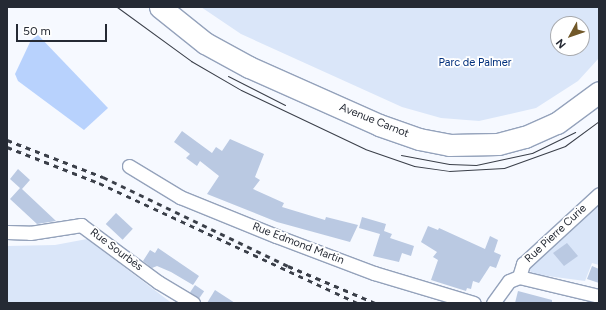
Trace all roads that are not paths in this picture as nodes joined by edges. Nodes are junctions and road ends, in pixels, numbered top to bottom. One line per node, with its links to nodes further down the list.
1 (160, 7): 4 (main road, Avenue Carnot)
2 (175, 7): 3 (main road, Avenue Carnot)
3 (599, 77)
4 (599, 92)
5 (129, 166): 11 (street, Rue Edmond Martin)
6 (599, 194): 8 (street, Rue Pierre Curie)
7 (7, 232): 10 (street, Rue Sourbès)
8 (519, 277): 9 (street); 12 (street)
9 (599, 296)
10 (193, 303)
11 (474, 303)
12 (493, 303)

